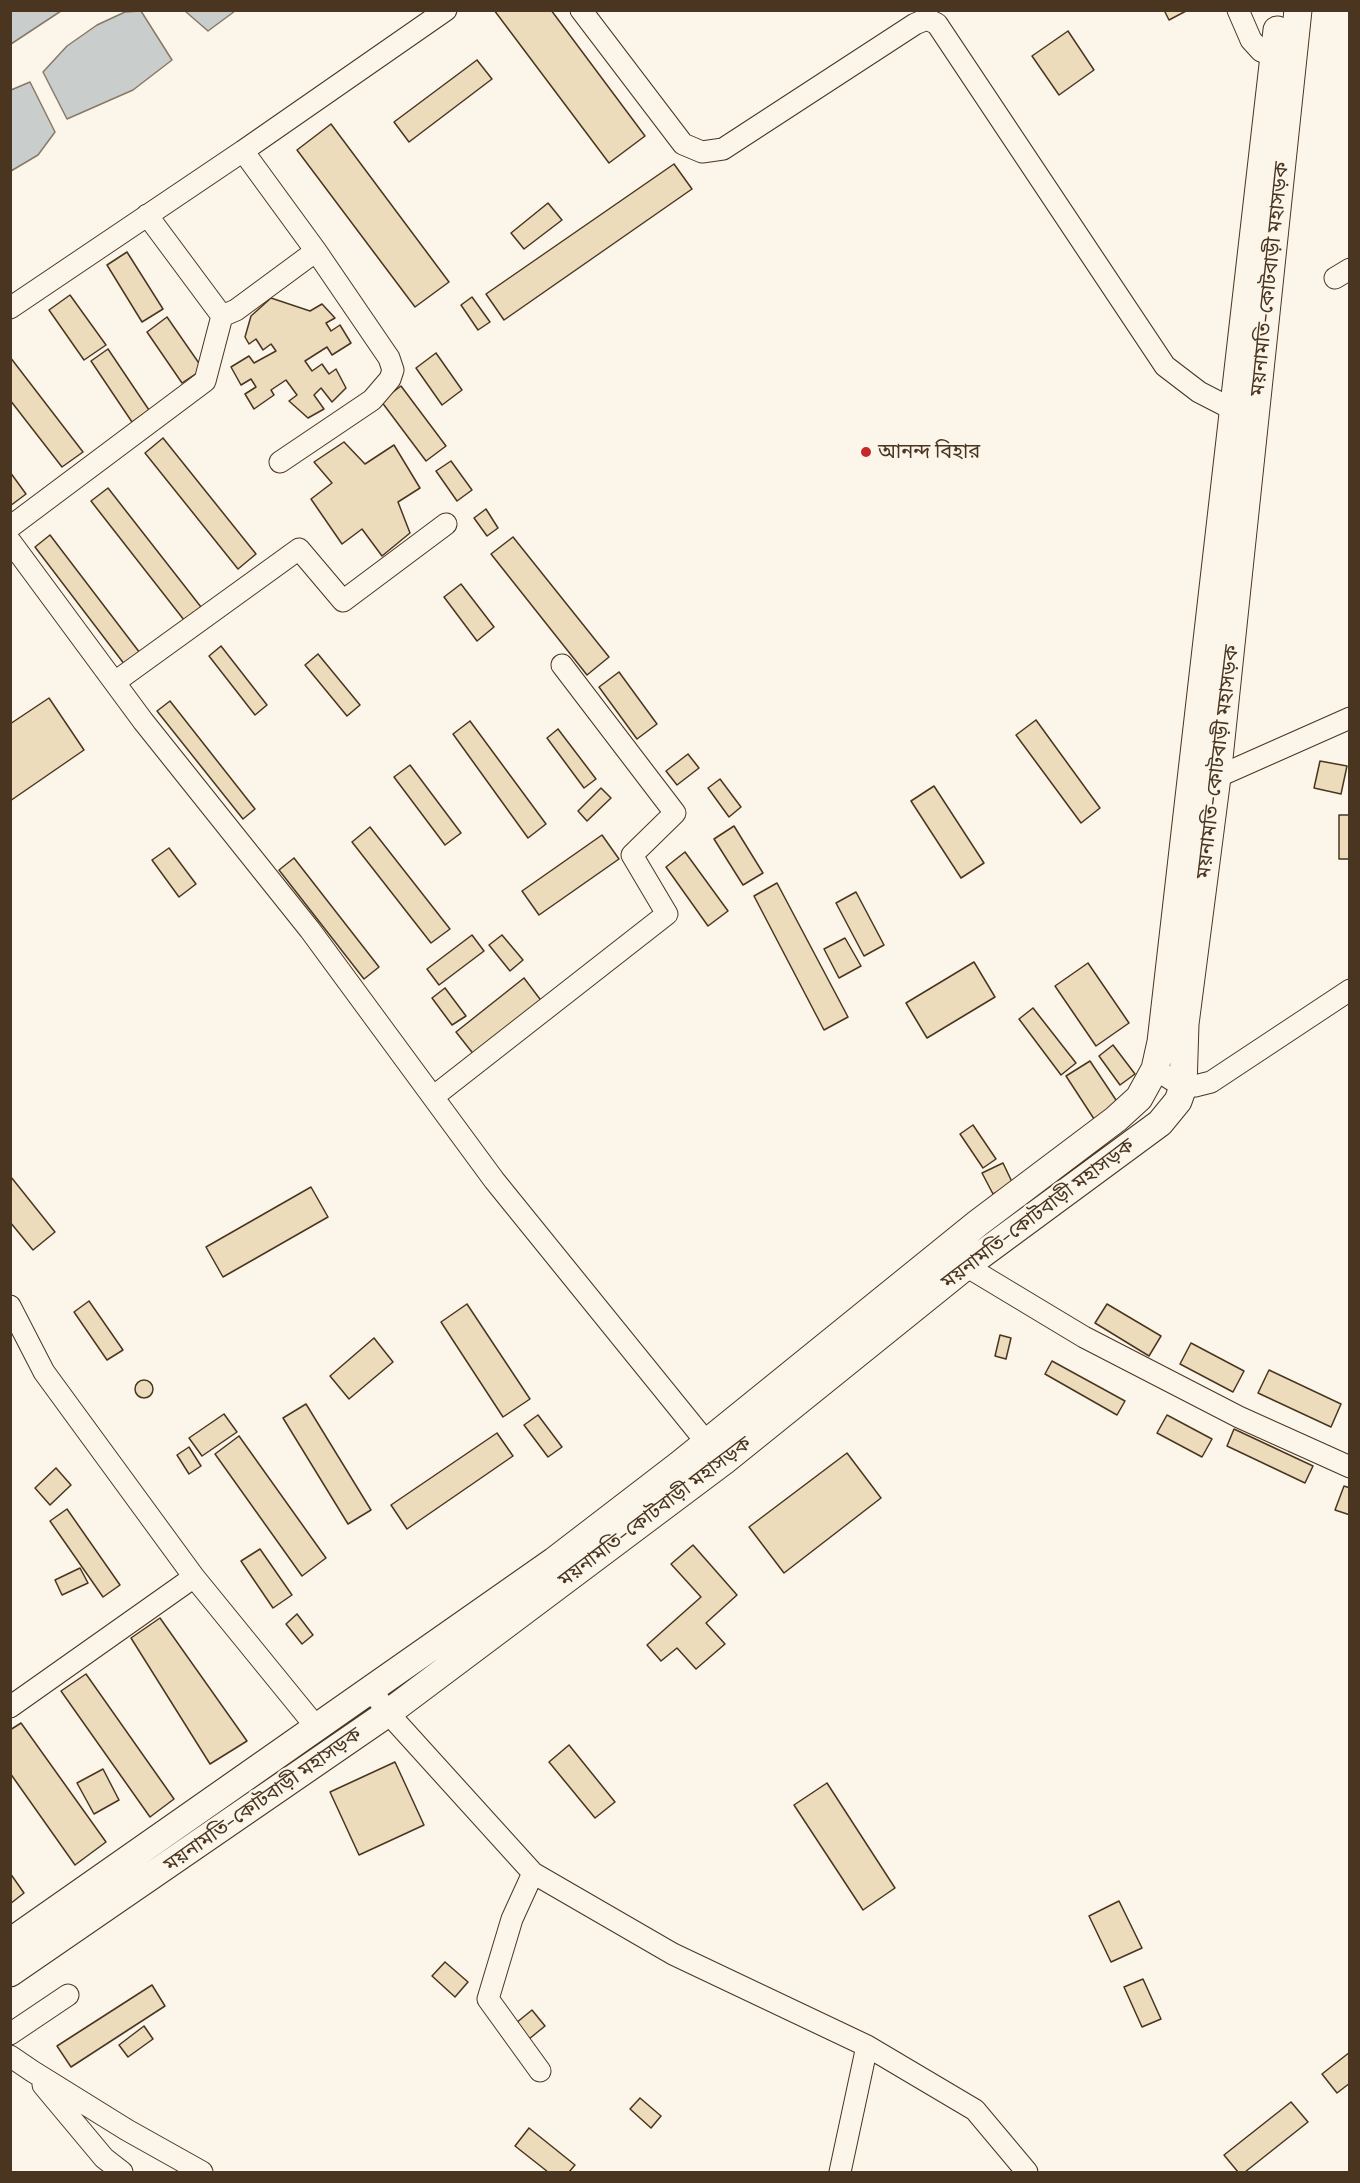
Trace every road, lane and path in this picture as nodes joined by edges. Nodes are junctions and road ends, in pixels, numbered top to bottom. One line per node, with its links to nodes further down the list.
1 (446, 10): 7 (street)
2 (581, 10): 12 (street)
3 (1238, 10): 6 (street)
4 (1280, 10): 6 (main road, ময়নামতি–কোটবাড়ী মহাসড়ক)
5 (1298, 10): 6 (main road, ময়নামতি–কোটবাড়ী মহাসড়ক)
6 (1283, 61): 12 (main road, ময়নামতি–কোটবাড়ী মহাসড়ক)
7 (243, 151): 8 (street); 9 (street)
8 (147, 215): 10 (street); 11 (street)
9 (316, 251): 11 (street); 13 (street)
10 (10, 308)
11 (222, 316): 15 (street)
12 (1245, 411): 20 (main road, ময়নামতি–কোটবাড়ী মহাসড়ক)
13 (280, 462)
14 (446, 524): 18 (street)
15 (10, 527)
16 (10, 541): 18 (street)
17 (562, 665): 24 (street)
18 (115, 682): 24 (street)
19 (1350, 718): 20 (street)
20 (1205, 773): 22 (main road, ময়নামতি–কোটবাড়ী মহাসড়ক); 23 (main road, ময়নামতি–কোটবাড়ী মহাসড়ক)
21 (1350, 990): 23 (street)
22 (1155, 1070): 23 (street); 27 (main road, ময়নামতি–কোটবাড়ী মহাসড়ক)
23 (1182, 1087): 25 (main road, ময়নামতি–কোটবাড়ী মহাসড়ক)
24 (432, 1097): 27 (street)
25 (966, 1266): 28 (street); 32 (main road, ময়নামতি–কোটবাড়ী মহাসড়ক)
26 (10, 1306): 29 (street)
27 (707, 1443): 30 (main road, ময়নামতি–কোটবাড়ী মহাসড়ক)
28 (1350, 1467)
29 (194, 1576): 31 (street); 33 (street)
30 (371, 1689): 32 (street); 33 (main road, ময়নামতি–কোটবাড়ী মহাসড়ক)
31 (10, 1707)
32 (388, 1713): 34 (street); 36 (main road, ময়নামতি–কোটবাড়ী মহাসড়ক)
33 (317, 1728): 35 (main road, ময়নামতি–কোটবাড়ী মহাসড়ক)
34 (532, 1872): 39 (street); 42 (street)
35 (10, 1942)
36 (10, 1973)
37 (68, 1995): 38 (street)
38 (10, 2034)
39 (867, 2046): 45 (street); 46 (street)
40 (10, 2056): 41 (street)
41 (32, 2071): 43 (street); 44 (street)
42 (540, 2071)
43 (122, 2172)
44 (202, 2172)
45 (840, 2172)
46 (1027, 2172)

